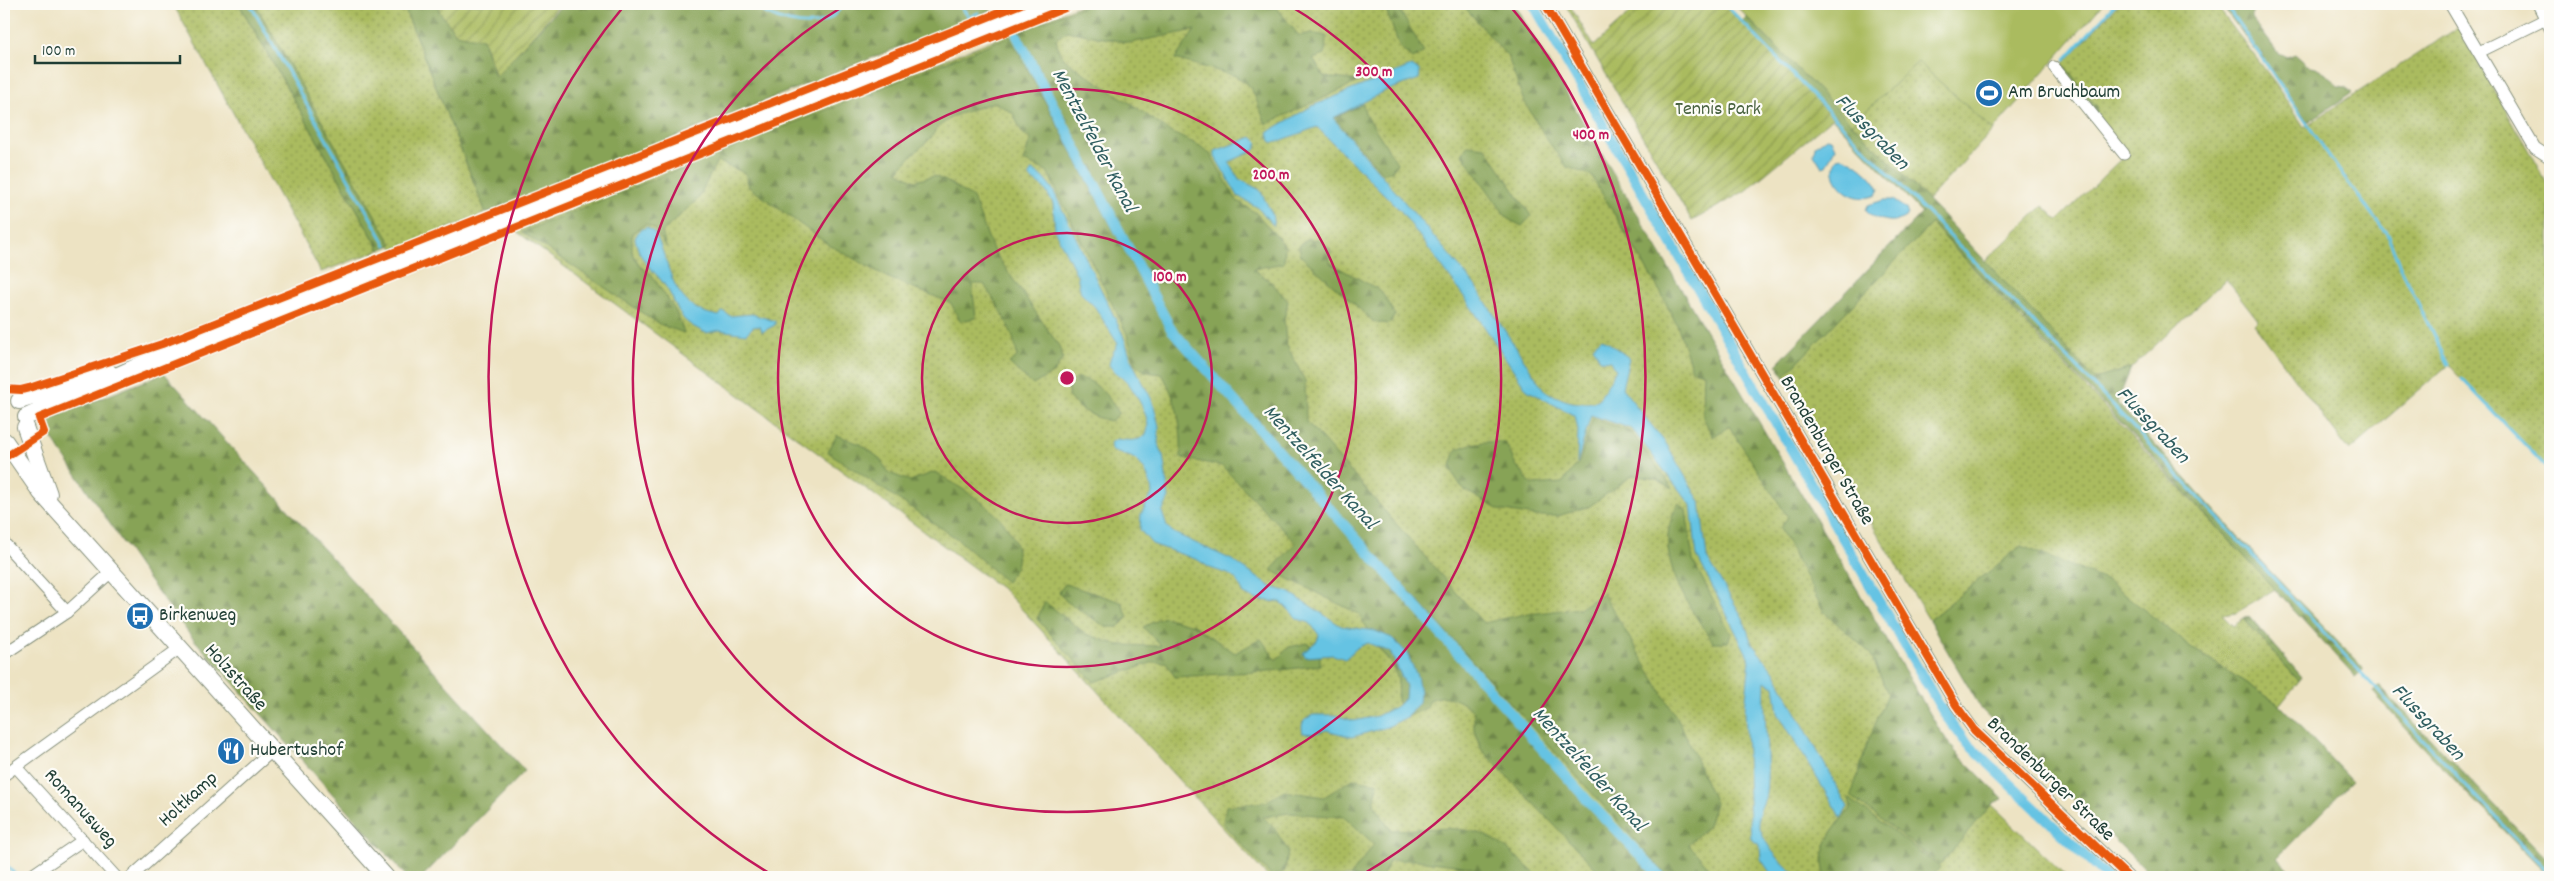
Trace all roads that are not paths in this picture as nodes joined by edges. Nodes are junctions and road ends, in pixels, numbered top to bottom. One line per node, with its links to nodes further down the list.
1 (1048, 4): 10 (street)
2 (1545, 4): 28 (street, Brandenburger Straße)
3 (2450, 4): 6 (street)
4 (2538, 4): 5 (street)
5 (2548, 24): 6 (street)
6 (2479, 52): 9 (street)
7 (2054, 67): 8 (street)
8 (2124, 154)
9 (2550, 159)
10 (136, 368): 11 (street); 12 (street)
11 (11, 398): 12 (street, Holzstraße)
12 (26, 422): 13 (street); 14 (street, Holzstraße)
13 (4, 441): 14 (street, Holzstraße)
14 (54, 507): 16 (street, Holzstraße)
15 (4, 543): 17 (street)
16 (111, 572): 17 (street); 18 (street, Holzstraße)
17 (66, 612): 19 (street)
18 (180, 648): 20 (street, Holzstraße); 21 (street)
19 (4, 654)
20 (272, 751): 26 (street, Holtkamp); 27 (street, Holzstraße)
21 (16, 767): 22 (street); 23 (street, Romanusweg)
22 (4, 775)
23 (83, 840): 24 (street); 25 (street, Romanusweg)
24 (28, 877)
25 (116, 877)
26 (131, 877)
27 (386, 877)
28 (2128, 877)

